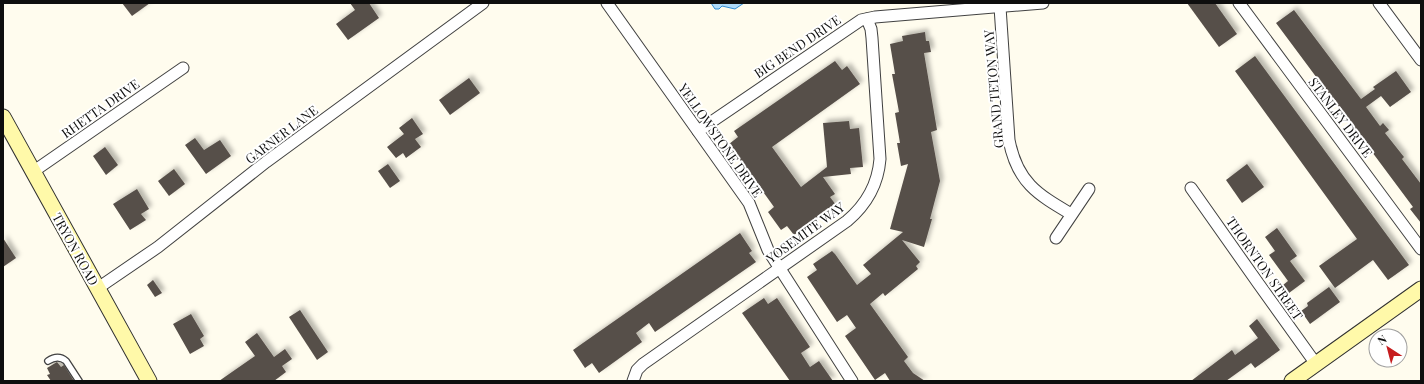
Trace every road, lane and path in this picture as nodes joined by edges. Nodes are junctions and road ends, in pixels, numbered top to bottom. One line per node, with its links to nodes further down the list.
1 (483, 3): 19 (street, GARNER LANE)
2 (607, 3): 11 (street, YELLOWSTONE DRIVE)
3 (1044, 3): 6 (street, BIG BEND DRIVE)
4 (1239, 3): 17 (street, STANLEY DRIVE)
5 (1379, 3): 8 (street)
6 (1000, 7): 7 (street, BIG BEND DRIVE); 15 (street, GRAND TETON WAY)
7 (867, 19): 11 (street, BIG BEND DRIVE); 18 (street, YOSEMITE WAY)
8 (1421, 60)
9 (183, 68): 12 (street, RHETTA DRIVE)
10 (3, 117): 12 (street, TRYON ROAD)
11 (698, 131): 18 (street, YELLOWSTONE DRIVE)
12 (34, 171): 19 (street, TRYON ROAD)
13 (1191, 188): 22 (street, THORNTON STREET)
14 (1089, 189): 15 (street)
15 (1071, 214): 16 (street)
16 (1056, 238)
17 (1421, 249)
18 (779, 268): 25 (street, YOSEMITE WAY); 26 (street, YELLOWSTONE DRIVE)
19 (98, 288): 24 (street, TRYON ROAD)
20 (1421, 289): 22 (street)
21 (48, 361): 23 (lane)
22 (1316, 364): 27 (street)
23 (79, 381)
24 (149, 381)
25 (633, 381)
26 (852, 381)
27 (1292, 381)

